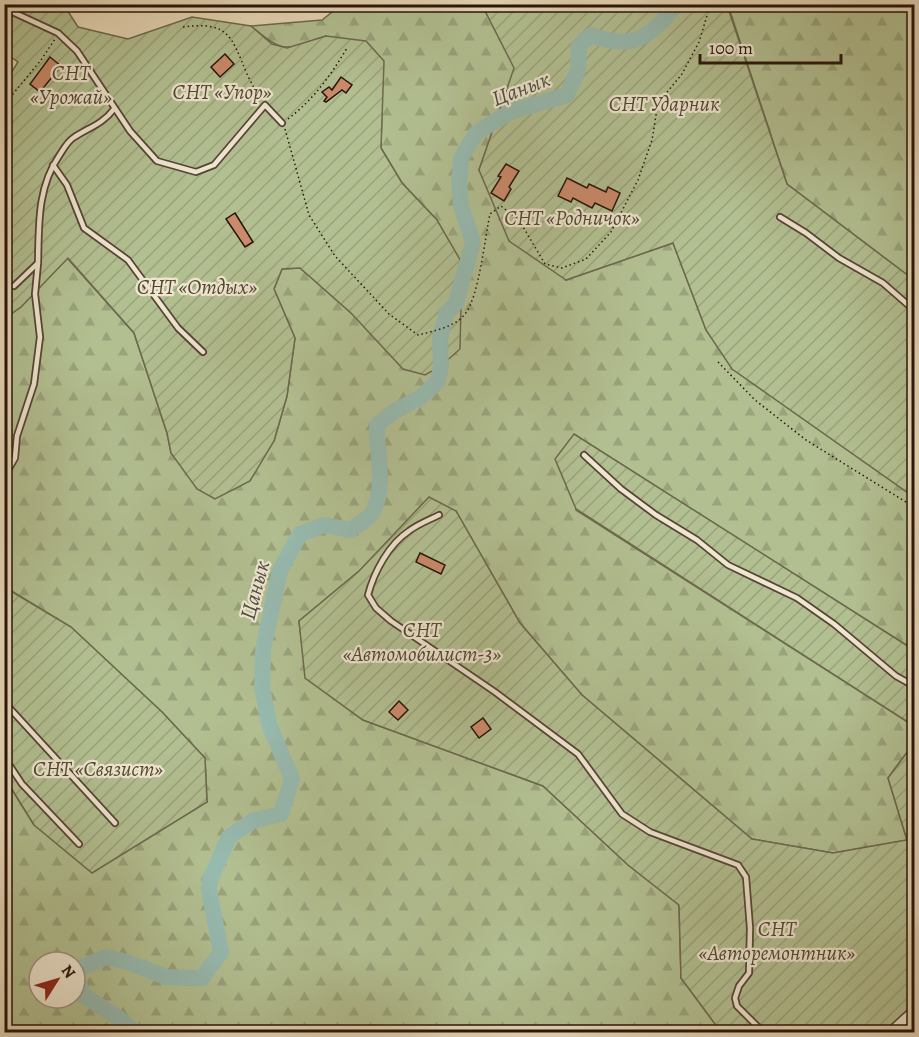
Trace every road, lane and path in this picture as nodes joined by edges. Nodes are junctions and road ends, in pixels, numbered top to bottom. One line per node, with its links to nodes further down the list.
1 (672, 4): 4 (path)
2 (714, 4): 4 (path)
3 (4, 8): 6 (lane)
4 (709, 9): 11 (path)
5 (183, 27): 9 (path)
6 (58, 33): 8 (path); 10 (lane)
7 (347, 48): 11 (path)
8 (4, 105)
9 (265, 105): 10 (lane); 11 (lane)
10 (114, 108): 12 (lane)
11 (282, 123)
12 (53, 165): 14 (lane); 17 (lane)
13 (780, 217): 16 (lane)
14 (38, 263): 15 (lane); 20 (lane)
15 (14, 286)
16 (915, 310)
17 (203, 352)
18 (718, 362): 21 (path)
19 (584, 455): 23 (lane)
20 (4, 477)
21 (915, 507)
22 (439, 514): 29 (lane)
23 (915, 686)
24 (4, 702): 26 (lane)
25 (4, 757): 27 (lane)
26 (115, 823)
27 (79, 844)
28 (915, 1011): 30 (street)
29 (763, 1032)
30 (891, 1032)

